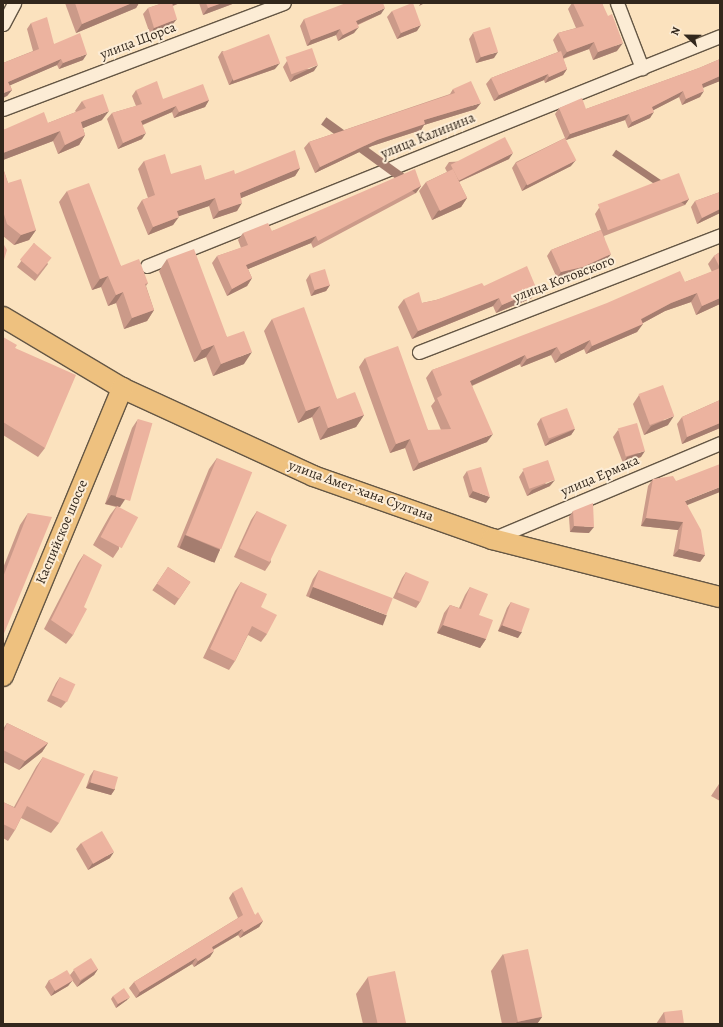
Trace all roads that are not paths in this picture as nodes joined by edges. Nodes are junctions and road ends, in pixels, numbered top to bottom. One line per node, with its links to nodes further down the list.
1 (14, 3): 4 (street)
2 (284, 3): 7 (street, улица Щорса)
3 (617, 3): 6 (street)
4 (3, 24)
5 (720, 36): 6 (street, улица Калинина)
6 (642, 68): 9 (street, улица Калинина)
7 (3, 109)
8 (720, 235): 11 (street, улица Котовского)
9 (147, 266)
10 (3, 316): 12 (main road, улица Амет-хана Султана)
11 (419, 352)
12 (122, 388): 14 (main road, улица Амет-хана Султана); 16 (main road, Каспийское шоссе)
13 (720, 443): 14 (street, улица Ермака)
14 (492, 539): 15 (main road, улица Амет-хана Султана)
15 (720, 597)
16 (3, 676)

